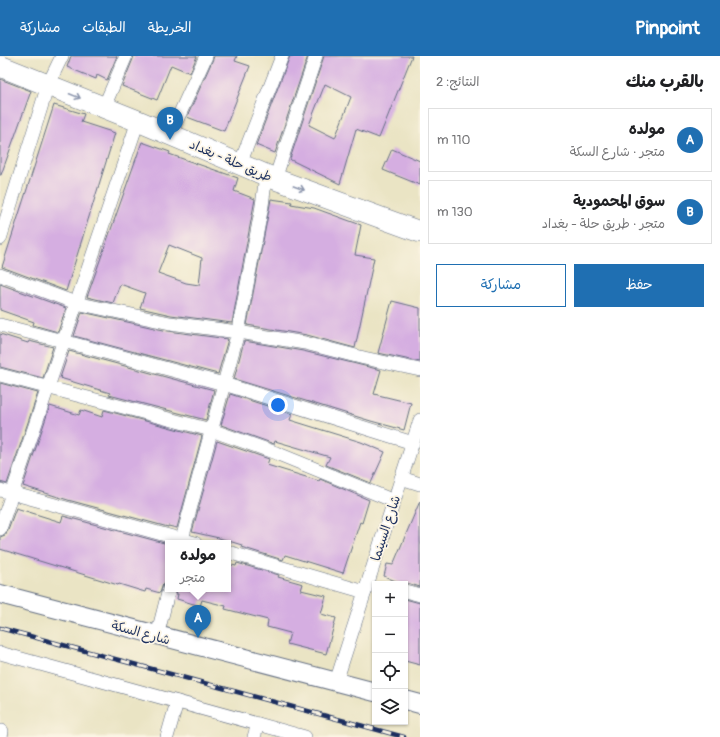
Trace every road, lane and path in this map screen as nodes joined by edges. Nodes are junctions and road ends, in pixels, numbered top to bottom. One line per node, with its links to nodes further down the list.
1 (62, 56): 7 (street)
2 (126, 56): 8 (street)
3 (206, 56): 10 (street)
4 (282, 56): 11 (street)
5 (316, 56): 12 (street)
6 (0, 66): 7 (main road, طريق حلة - بغداد)
7 (48, 85): 8 (main road, طريق حلة - بغداد, one-way to 8); 14 (street)
8 (104, 107): 9 (main road, طريق حلة - بغداد)
9 (138, 121): 10 (main road, طريق حلة - بغداد); 16 (street)
10 (170, 135): 11 (main road, طريق حلة - بغداد)
11 (240, 164): 12 (main road, طريق حلة - بغداد)
12 (270, 177): 13 (main road, طريق حلة - بغداد, one-way to 13); 18 (street)
13 (420, 232)
14 (0, 239)
15 (0, 275): 16 (street)
16 (76, 303): 18 (street); 19 (street)
17 (0, 325): 19 (street)
18 (238, 332): 20 (street); 22 (street)
19 (63, 341): 22 (street); 23 (street)
20 (420, 370)
21 (0, 375): 23 (street)
22 (224, 384): 25 (street); 26 (street)
23 (48, 387): 25 (street); 29 (street)
24 (420, 420): 26 (street, شارع السينما)
25 (212, 430): 30 (street); 33 (street)
26 (413, 443): 27 (street, شارع السينما)
27 (401, 478): 28 (street); 30 (street, شارع السينما)
28 (420, 484)
29 (6, 492): 31 (street); 32 (street)
30 (394, 501): 35 (street, شارع السينما)
31 (0, 529)
32 (178, 540)
33 (182, 540)
34 (231, 553): 35 (street)
35 (371, 586): 42 (street, شارع السينما)
36 (168, 592): 40 (street)
37 (408, 592): 39 (street)
38 (0, 594): 40 (street, شارع السكة)
39 (420, 595)
40 (157, 636): 42 (street, شارع السكة)
41 (0, 653): 45 (street)
42 (336, 682): 43 (street, شارع السكة)
43 (372, 691)
44 (408, 701): 46 (street)
45 (177, 702): 47 (street); 48 (street)
46 (420, 704)
47 (258, 724): 49 (street); 50 (street)
48 (167, 737)
49 (254, 737)
50 (305, 737)

